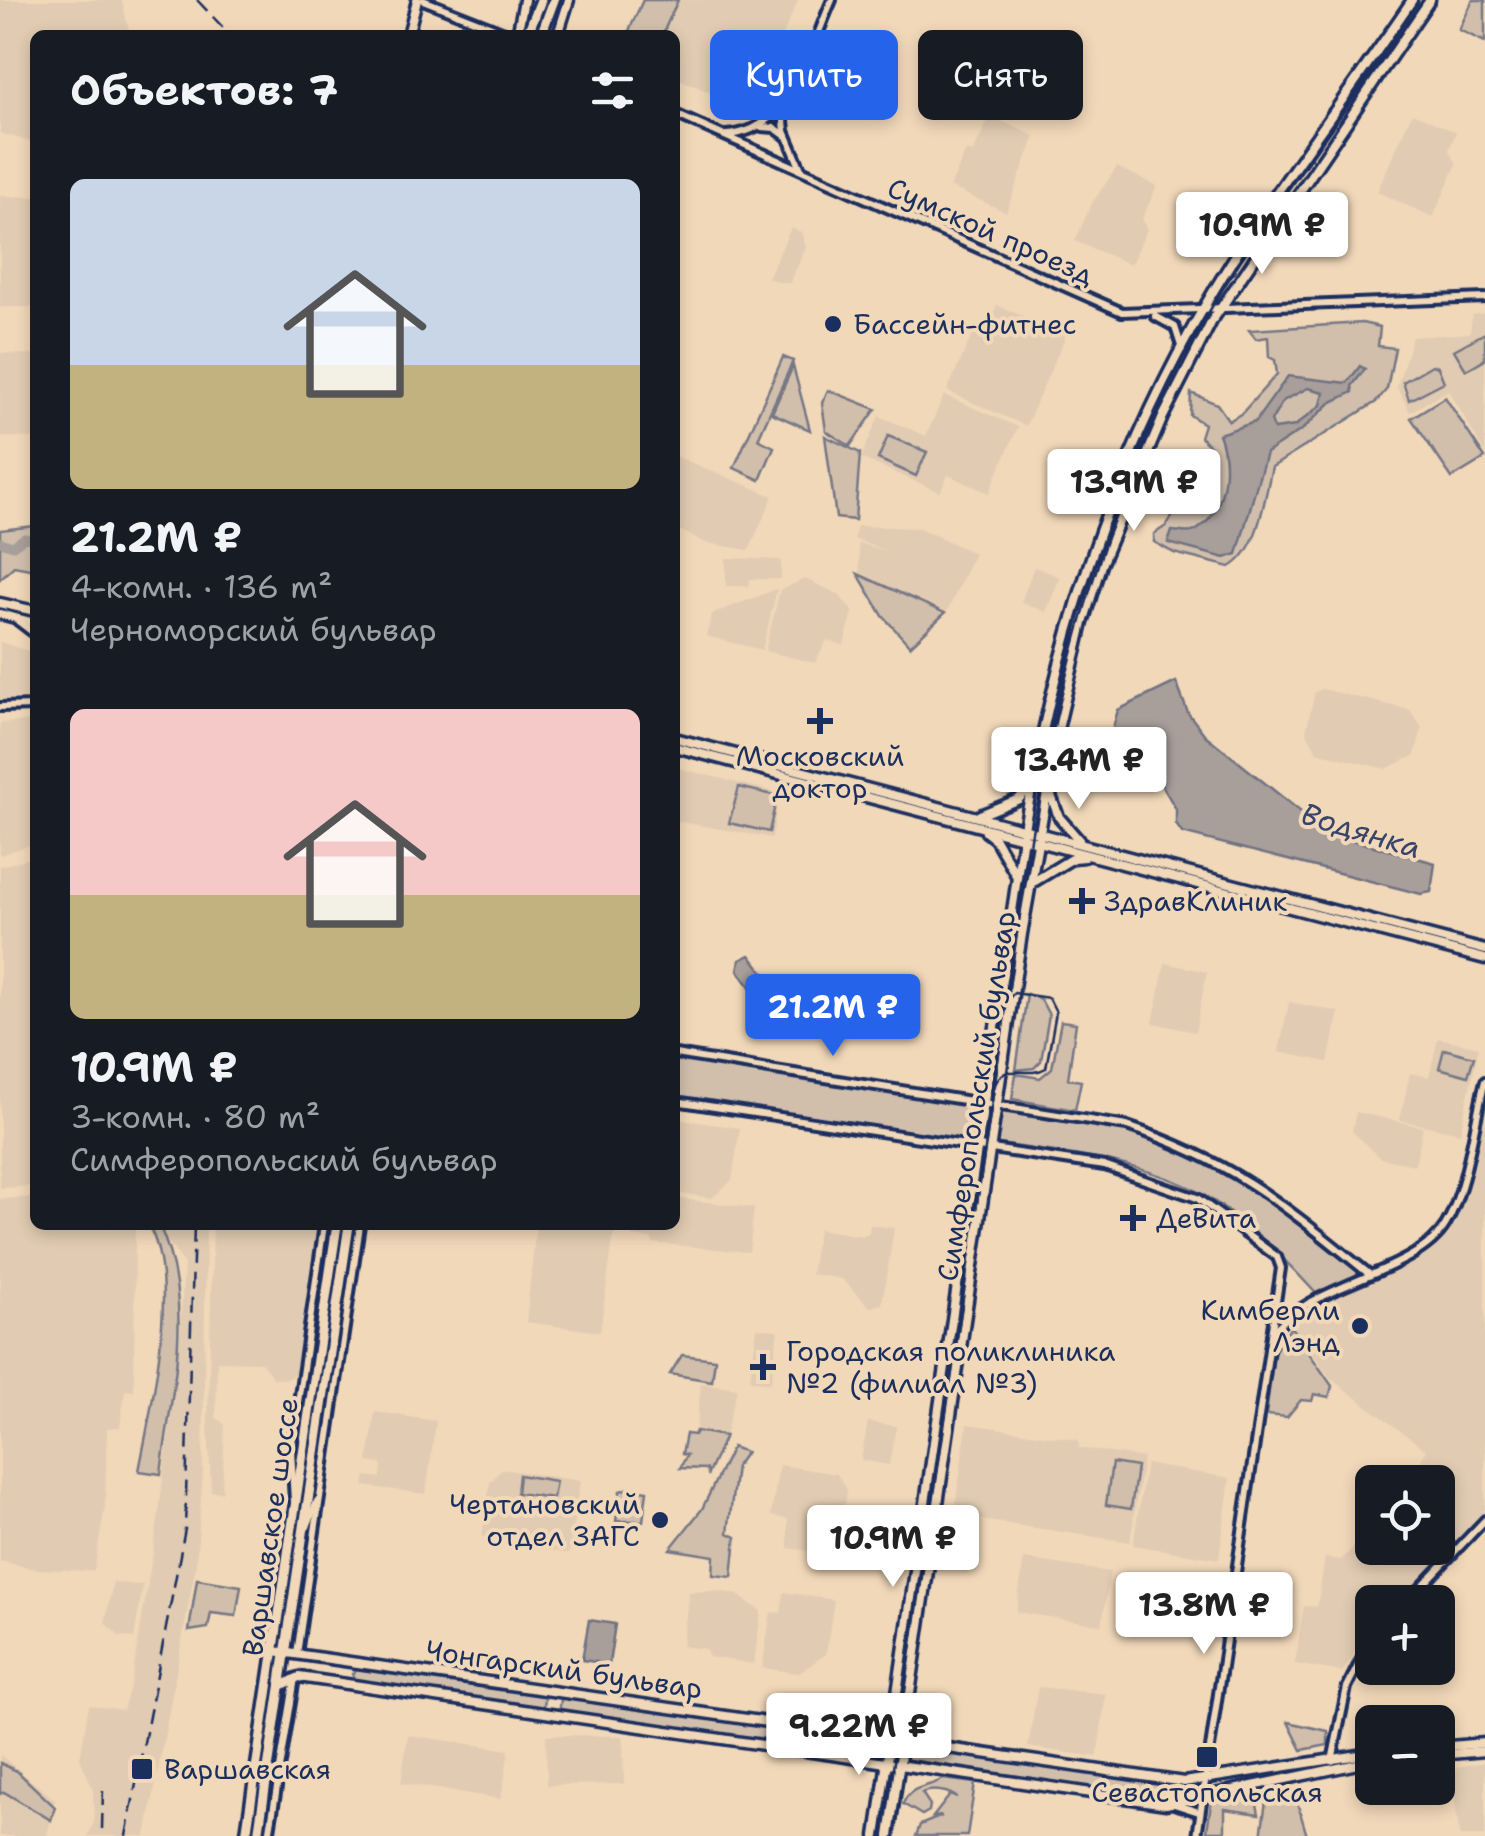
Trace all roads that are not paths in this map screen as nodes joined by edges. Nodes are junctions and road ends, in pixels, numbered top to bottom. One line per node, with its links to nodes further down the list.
1 (420, 0): 9 (main road); 10 (street)
2 (524, 0): 11 (main road)
3 (541, 0): 12 (main road)
4 (554, 0): 13 (main road)
5 (569, 0): 14 (main road)
6 (832, 0): 15 (street)
7 (1412, 0): 28 (main road, Симферопольский бульвар)
8 (1428, 2): 29 (main road, Симферопольский бульвар)
9 (410, 30)
10 (501, 30)
11 (515, 30)
12 (529, 30)
13 (542, 30)
14 (560, 30)
15 (818, 30)
16 (680, 116): 21 (street, Сумской проезд)
17 (769, 120): 19 (street)
18 (784, 120): 22 (street)
19 (760, 127): 20 (street); 22 (street)
20 (750, 130): 21 (street); 23 (street)
21 (720, 134): 23 (street, Сумской проезд)
22 (788, 138): 24 (street)
23 (745, 144): 25 (street, Сумской проезд)
24 (793, 151): 25 (street); 26 (street)
25 (784, 162): 26 (street, Сумской проезд)
26 (802, 170): 30 (street, Сумской проезд)
27 (1485, 298): 29 (street, Сумской проезд)
28 (1202, 311): 29 (street, Сумской проезд); 30 (street, Сумской проезд); 31 (main road, Симферопольский бульвар)
29 (1218, 311): 43 (main road, Симферопольский бульвар)
30 (1139, 313): 31 (street)
31 (1182, 349): 42 (main road, Симферопольский бульвар)
32 (0, 603): 33 (main road)
33 (30, 611)
34 (0, 614): 35 (main road)
35 (13, 618): 36 (main road); 37 (street)
36 (30, 622)
37 (30, 630)
38 (30, 706): 39 (street)
39 (0, 708)
40 (680, 739): 44 (main road)
41 (680, 748): 44 (main road)
42 (1032, 780): 44 (main road); 45 (main road, Симферопольский бульвар)
43 (1050, 783): 46 (main road, Симферопольский бульвар); 47 (main road)
44 (969, 820): 45 (main road); 49 (main road)
45 (1026, 835): 46 (main road); 49 (main road, Симферопольский бульвар)
46 (1039, 838): 47 (main road); 48 (main road); 50 (main road, Симферопольский бульвар)
47 (1096, 848): 51 (main road)
48 (1101, 859): 50 (main road); 52 (main road)
49 (1018, 878): 55 (main road, Симферопольский бульвар)
50 (1032, 884): 57 (main road, Симферопольский бульвар)
51 (1485, 950)
52 (1485, 959)
53 (680, 1055): 55 (street)
54 (1485, 1082): 64 (street)
55 (984, 1101): 57 (street); 58 (main road, Симферопольский бульвар)
56 (680, 1102): 58 (street)
57 (997, 1103): 59 (main road, Симферопольский бульвар); 64 (street)
58 (978, 1144): 59 (street); 68 (main road, Симферопольский бульвар)
59 (990, 1146): 65 (street); 69 (main road, Симферопольский бульвар)
60 (323, 1230): 71 (street)
61 (337, 1230): 71 (main road, Варшавское шоссе)
62 (348, 1230): 73 (main road, Варшавское шоссе)
63 (359, 1230): 70 (street)
64 (1369, 1274): 66 (street)
65 (1275, 1304): 66 (street); 67 (street)
66 (1286, 1317): 67 (street)
67 (1268, 1340): 91 (street)
68 (938, 1413): 69 (main road); 80 (main road, Симферопольский бульвар)
69 (951, 1416): 81 (main road, Симферопольский бульвар)
70 (323, 1485): 73 (street); 76 (street)
71 (296, 1511): 75 (main road, Варшавское шоссе)
72 (1485, 1520): 74 (street)
73 (303, 1538): 76 (main road, Варшавское шоссе)
74 (1423, 1585)
75 (274, 1651): 76 (main road, Чонгарский бульвар); 95 (main road, Варшавское шоссе)
76 (292, 1654): 79 (main road, Варшавское шоссе); 80 (main road, Чонгарский бульвар)
77 (1355, 1671): 87 (street)
78 (296, 1677): 79 (main road); 89 (main road, Чонгарский бульвар); 97 (street)
79 (281, 1686): 96 (main road, Варшавское шоссе)
80 (891, 1739): 81 (main road, Чонгарский бульвар); 89 (main road, Симферопольский бульвар)
81 (902, 1741): 90 (main road, Симферопольский бульвар); 91 (main road, Чонгарский бульвар)
82 (1485, 1742): 83 (main road)
83 (1455, 1746)
84 (1485, 1752): 85 (main road)
85 (1455, 1755)
86 (1355, 1757): 87 (main road)
87 (1332, 1762): 88 (main road); 91 (main road, Чонгарский бульвар); 92 (main road, Чонгарский бульвар)
88 (1355, 1762)
89 (887, 1764): 90 (main road, Чонгарский бульвар); 98 (main road, Симферопольский бульвар)
90 (899, 1765): 93 (main road, Чонгарский бульвар); 99 (main road, Симферопольский бульвар)
91 (1204, 1782): 92 (street)
92 (1202, 1796): 93 (main road, Чонгарский бульвар); 94 (street)
93 (1174, 1804): 94 (street, Чонгарский бульвар)
94 (1200, 1812): 100 (street)
95 (246, 1836)
96 (258, 1836)
97 (269, 1836)
98 (876, 1836)
99 (888, 1836)
100 (1197, 1836)

